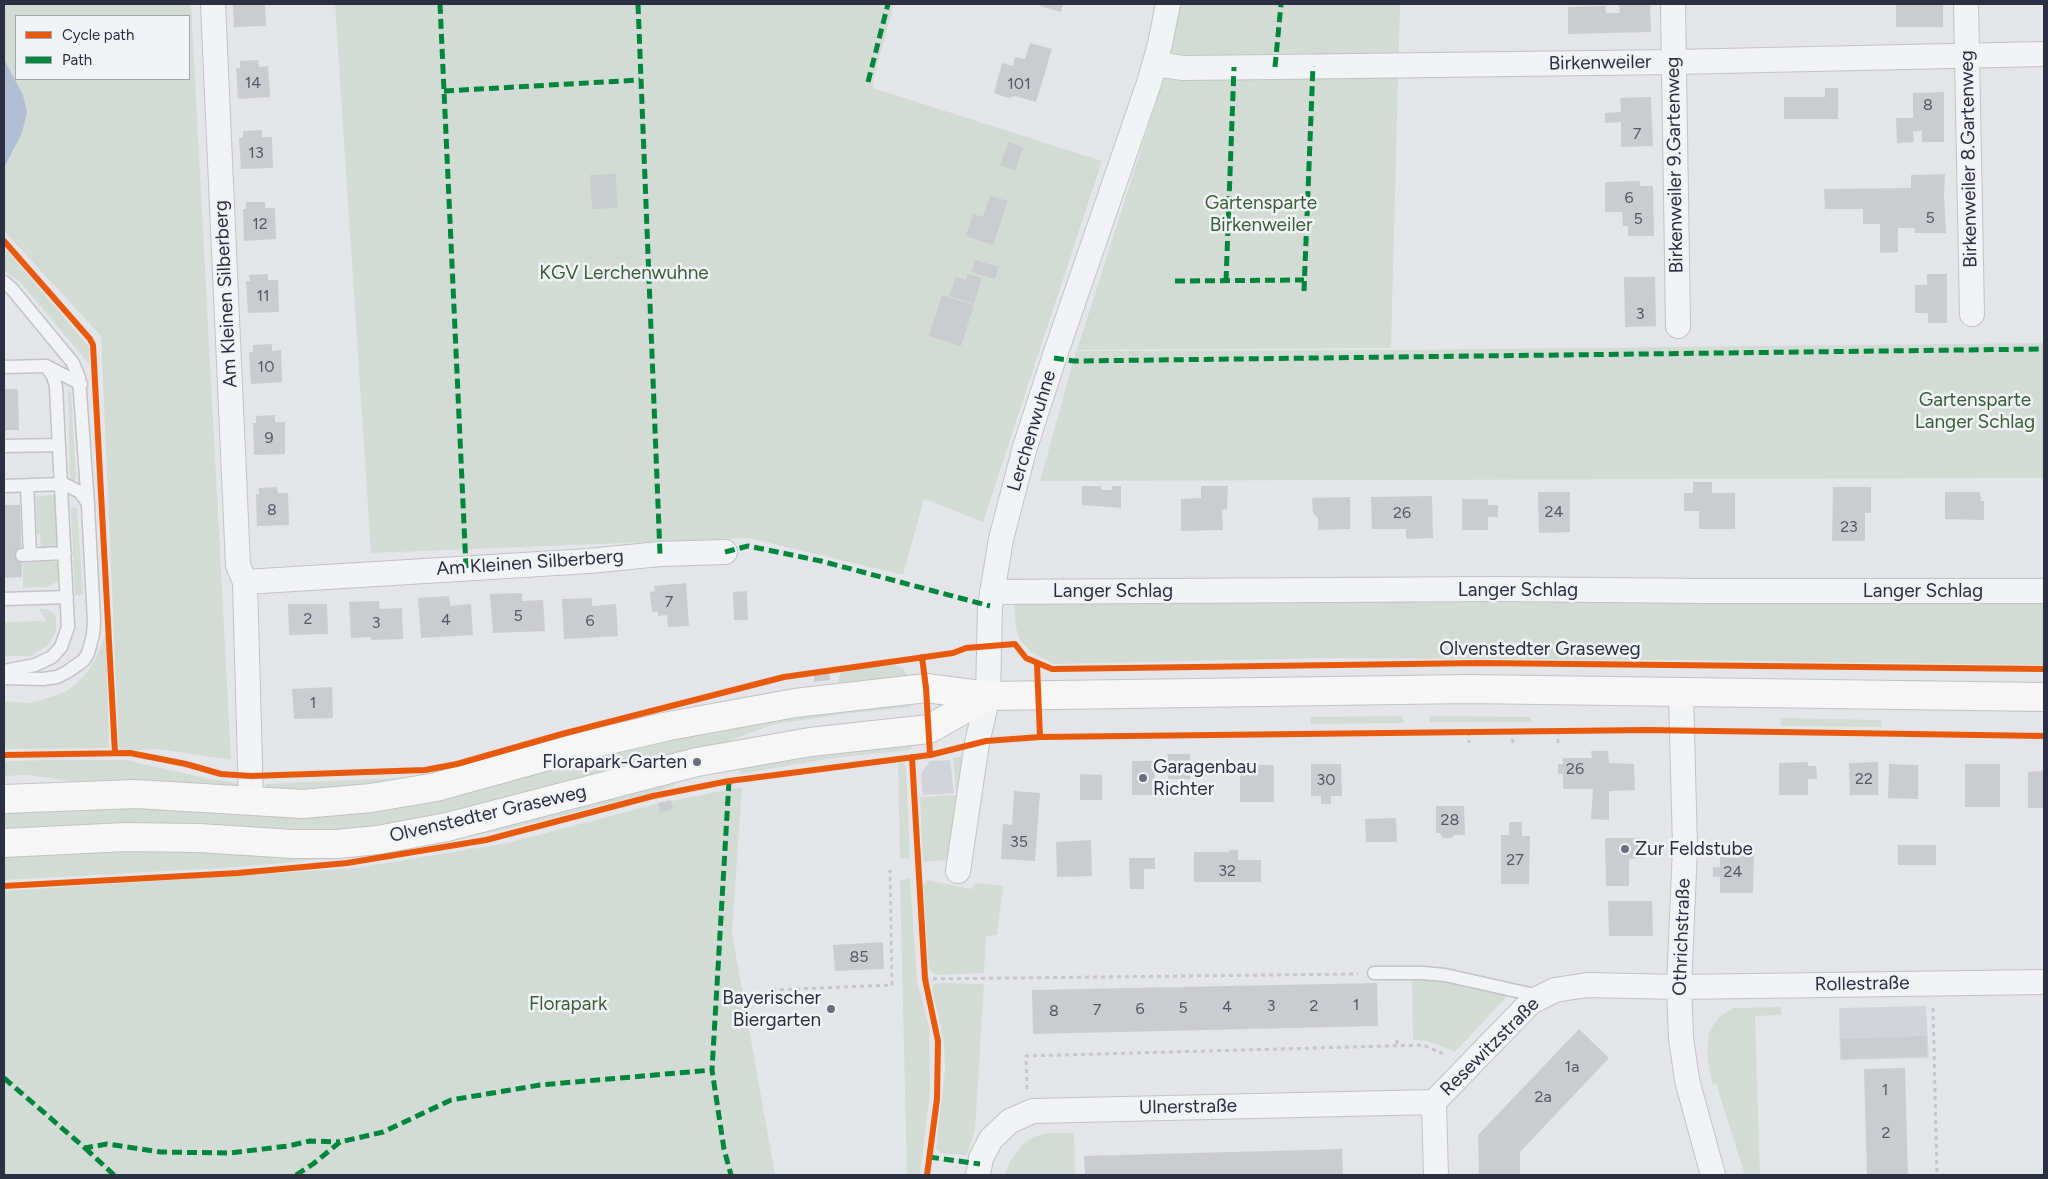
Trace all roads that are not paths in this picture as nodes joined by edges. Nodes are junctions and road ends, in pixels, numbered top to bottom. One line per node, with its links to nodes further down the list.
1 (213, 4): 23 (street, Am Kleinen Silberberg)
2 (1168, 4): 8 (street, Lerchenwuhne)
3 (1673, 4): 7 (street, Birkenweiler 9.Gartenweg)
4 (1966, 4): 6 (street, Birkenweiler 8.Gartenweg)
5 (2044, 54): 6 (street, Birkenweiler)
6 (1967, 56): 7 (street, Birkenweiler); 10 (street, Birkenweiler 8.Gartenweg)
7 (1674, 62): 8 (street, Birkenweiler); 11 (street, Birkenweiler 9.Gartenweg)
8 (1155, 64): 25 (street, Lerchenwuhne)
9 (4, 282): 14 (lane)
10 (1972, 314)
11 (1678, 326)
12 (46, 366): 13 (lane); 14 (lane); 15 (lane)
13 (4, 367)
14 (81, 384): 20 (lane)
15 (58, 444): 16 (lane); 17 (lane)
16 (4, 446)
17 (60, 484): 18 (lane); 20 (lane); 22 (lane)
18 (27, 485): 19 (lane); 22 (lane)
19 (4, 486)
20 (88, 505): 29 (lane)
21 (725, 552): 23 (street, Am Kleinen Silberberg)
22 (65, 553): 26 (lane)
23 (245, 582): 34 (street, Am Kleinen Silberberg)
24 (2044, 591): 25 (street, Langer Schlag)
25 (992, 592): 31 (street, Lerchenwuhne)
26 (67, 597): 27 (lane); 28 (lane)
27 (4, 599)
28 (4, 671)
29 (4, 678)
30 (1681, 692): 31 (main road, Olvenstedter Graseweg); 32 (main road, Olvenstedter Graseweg); 39 (street, Othrichstraße)
31 (988, 696): 34 (main road, Olvenstedter Graseweg); 35 (main road, Olvenstedter Graseweg); 36 (street, Lerchenwuhne)
32 (2044, 697)
33 (4, 799): 34 (main road, Olvenstedter Graseweg)
34 (251, 802)
35 (4, 843)
36 (958, 871)
37 (1374, 974): 40 (lane)
38 (2044, 982): 39 (street, Rollestraße)
39 (1679, 986): 40 (street, Resewitzstraße); 44 (street, Othrichstraße)
40 (1539, 996): 41 (street, Resewitzstraße)
41 (1434, 1102): 42 (street, Ulnerstraße); 43 (street, Resewitzstraße)
42 (978, 1175)
43 (1436, 1175)
44 (1713, 1175)

